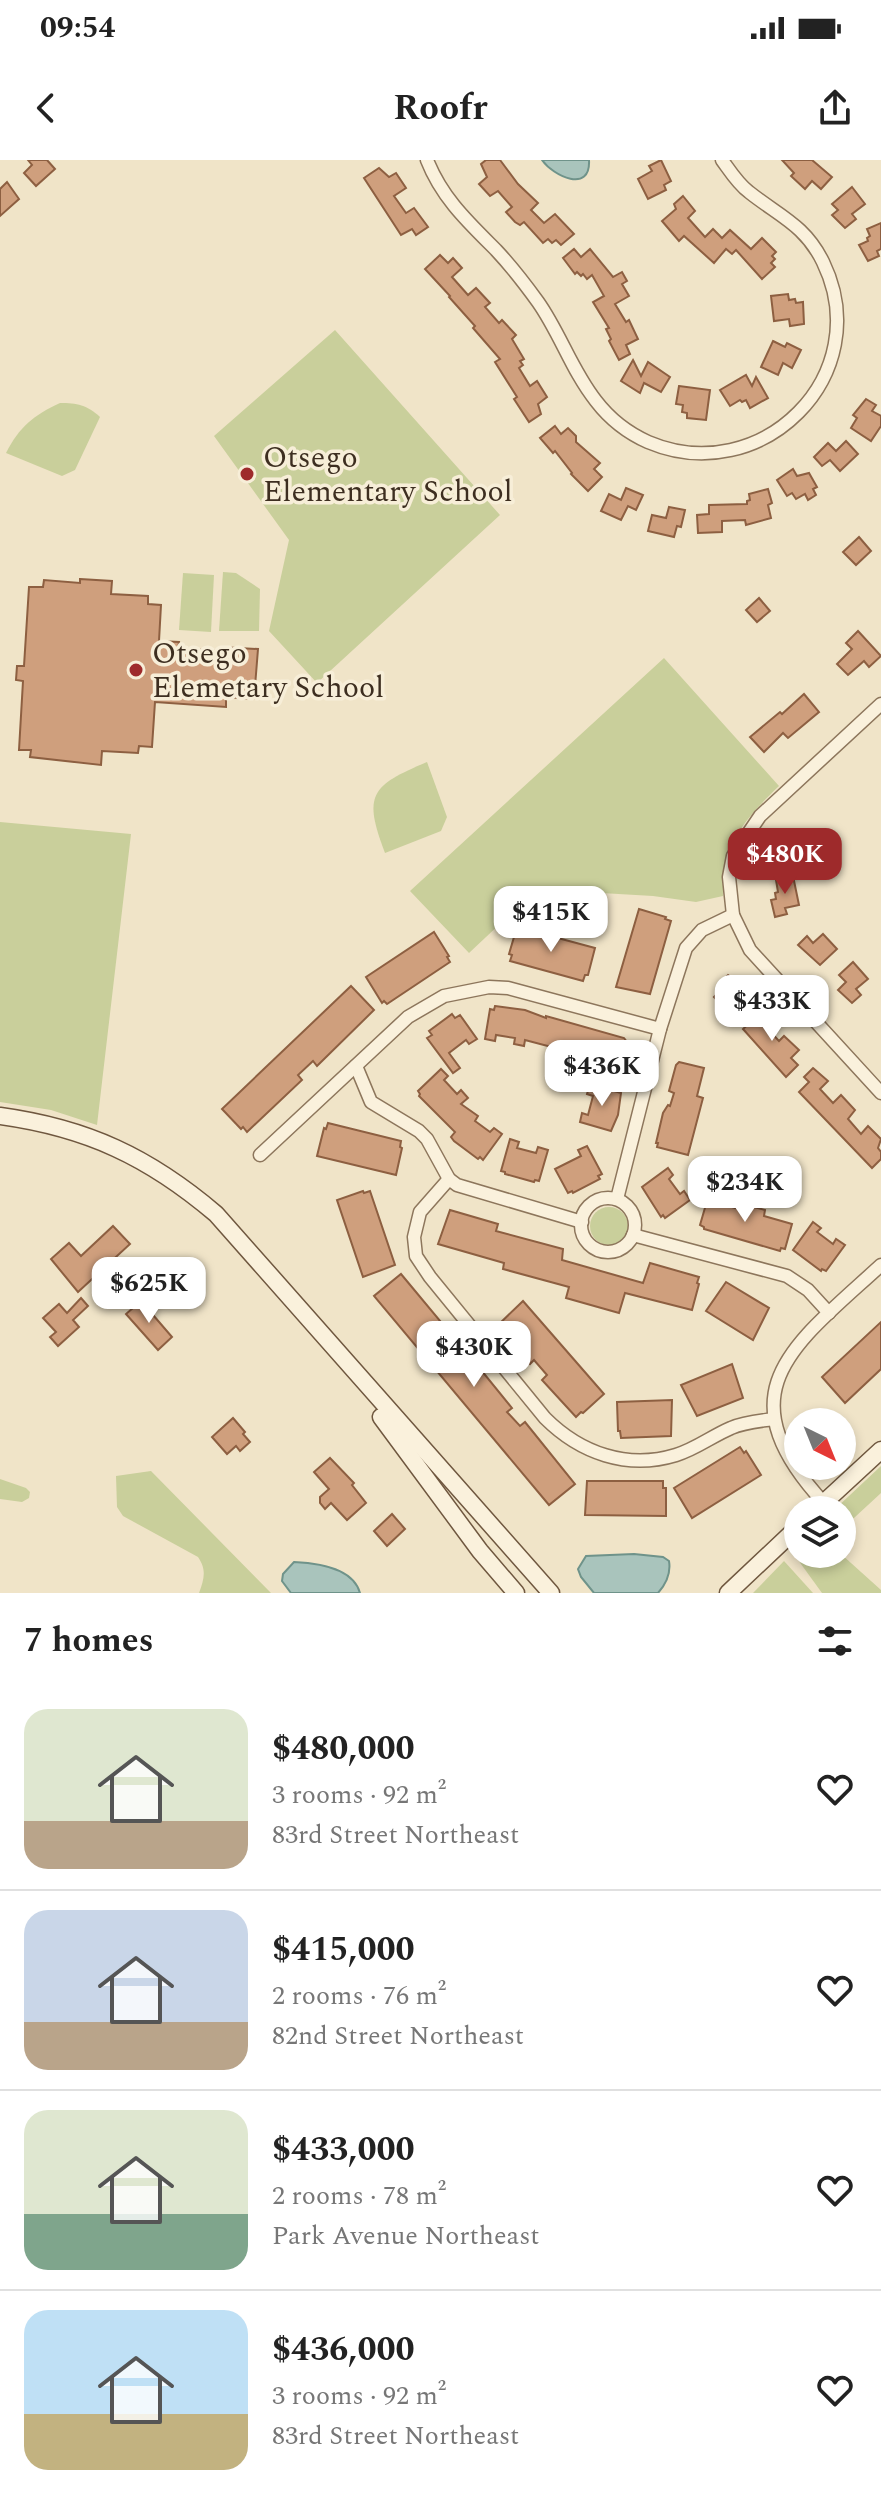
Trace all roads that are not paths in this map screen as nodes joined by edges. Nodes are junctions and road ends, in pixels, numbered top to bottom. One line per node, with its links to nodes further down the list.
1 (427, 160): 2 (street)
2 (722, 160)
3 (881, 704): 4 (street)
4 (733, 915): 5 (street); 7 (street)
5 (660, 1029): 6 (street); 11 (street)
6 (356, 1066): 9 (street); 10 (street)
7 (881, 1093)
8 (0, 1116): 14 (main road)
9 (260, 1155)
10 (449, 1179): 12 (street); 17 (street)
11 (617, 1199): 12 (street); 13 (street)
12 (582, 1222): 13 (street)
13 (633, 1235): 16 (street)
14 (238, 1237): 22 (main road); 23 (main road)
15 (881, 1265): 16 (street)
16 (829, 1313): 17 (street)
17 (774, 1419): 19 (street)
18 (881, 1450): 20 (main road)
19 (813, 1496)
20 (831, 1496)
21 (784, 1540): 24 (main road)
22 (516, 1593)
23 (551, 1593)
24 (728, 1593)

